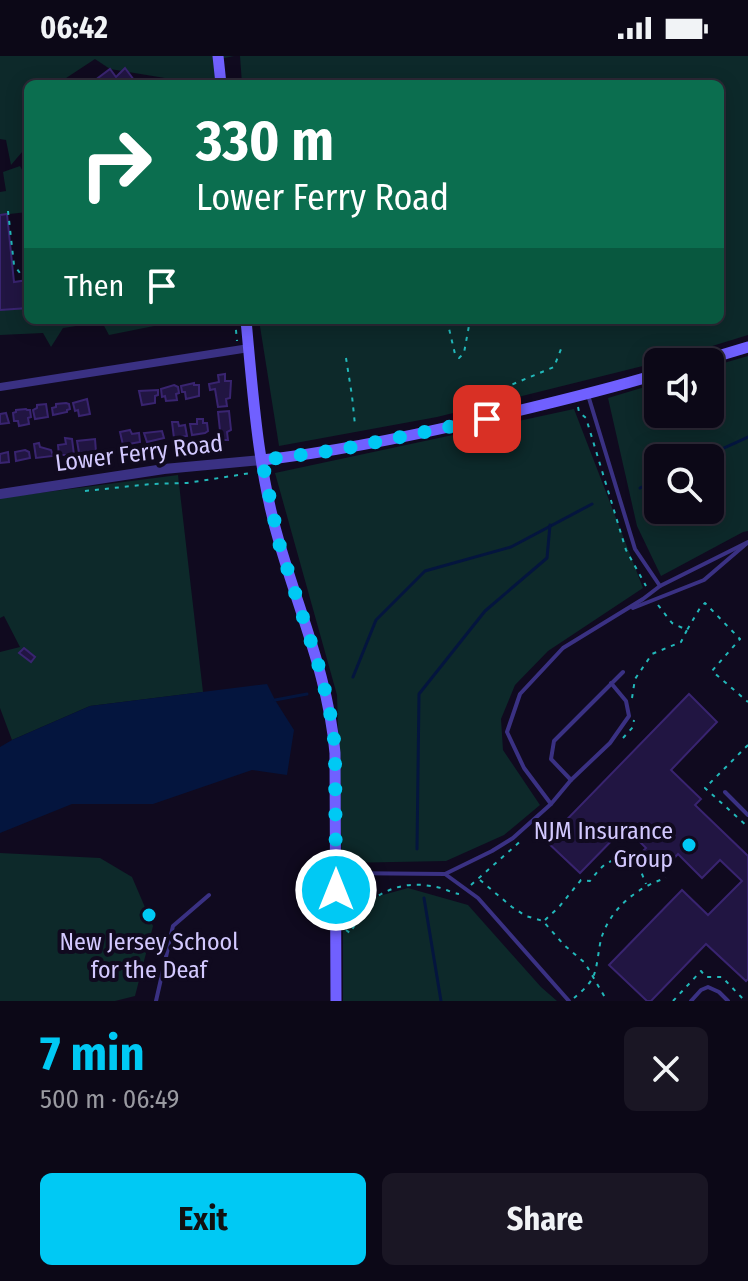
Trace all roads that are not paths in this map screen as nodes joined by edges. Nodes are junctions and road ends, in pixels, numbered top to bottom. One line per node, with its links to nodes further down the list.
1 (218, 56): 2 (main road)
2 (221, 80)
3 (246, 324): 5 (main road)
4 (748, 347): 6 (main road)
5 (243, 349): 8 (street); 10 (main road)
6 (724, 354)
7 (644, 378): 9 (main road, Lower Ferry Road)
8 (0, 387)
9 (582, 396): 10 (main road, Lower Ferry Road); 13 (lane)
10 (262, 460): 11 (street, Lower Ferry Road); 21 (main road)
11 (0, 494)
12 (748, 542): 13 (lane); 14 (lane)
13 (660, 586): 14 (lane)
14 (623, 612): 19 (lane)
15 (623, 672): 16 (lane)
16 (611, 683): 17 (lane); 17 (lane)
17 (571, 780): 19 (lane)
18 (725, 792): 20 (lane)
19 (551, 804): 22 (lane)
20 (748, 815)
21 (335, 873): 22 (lane); 25 (main road)
22 (445, 874): 26 (lane)
23 (209, 895): 24 (lane)
24 (156, 1001)
25 (336, 1001)
26 (569, 1001)
27 (691, 1001): 28 (lane)
28 (728, 1001)

